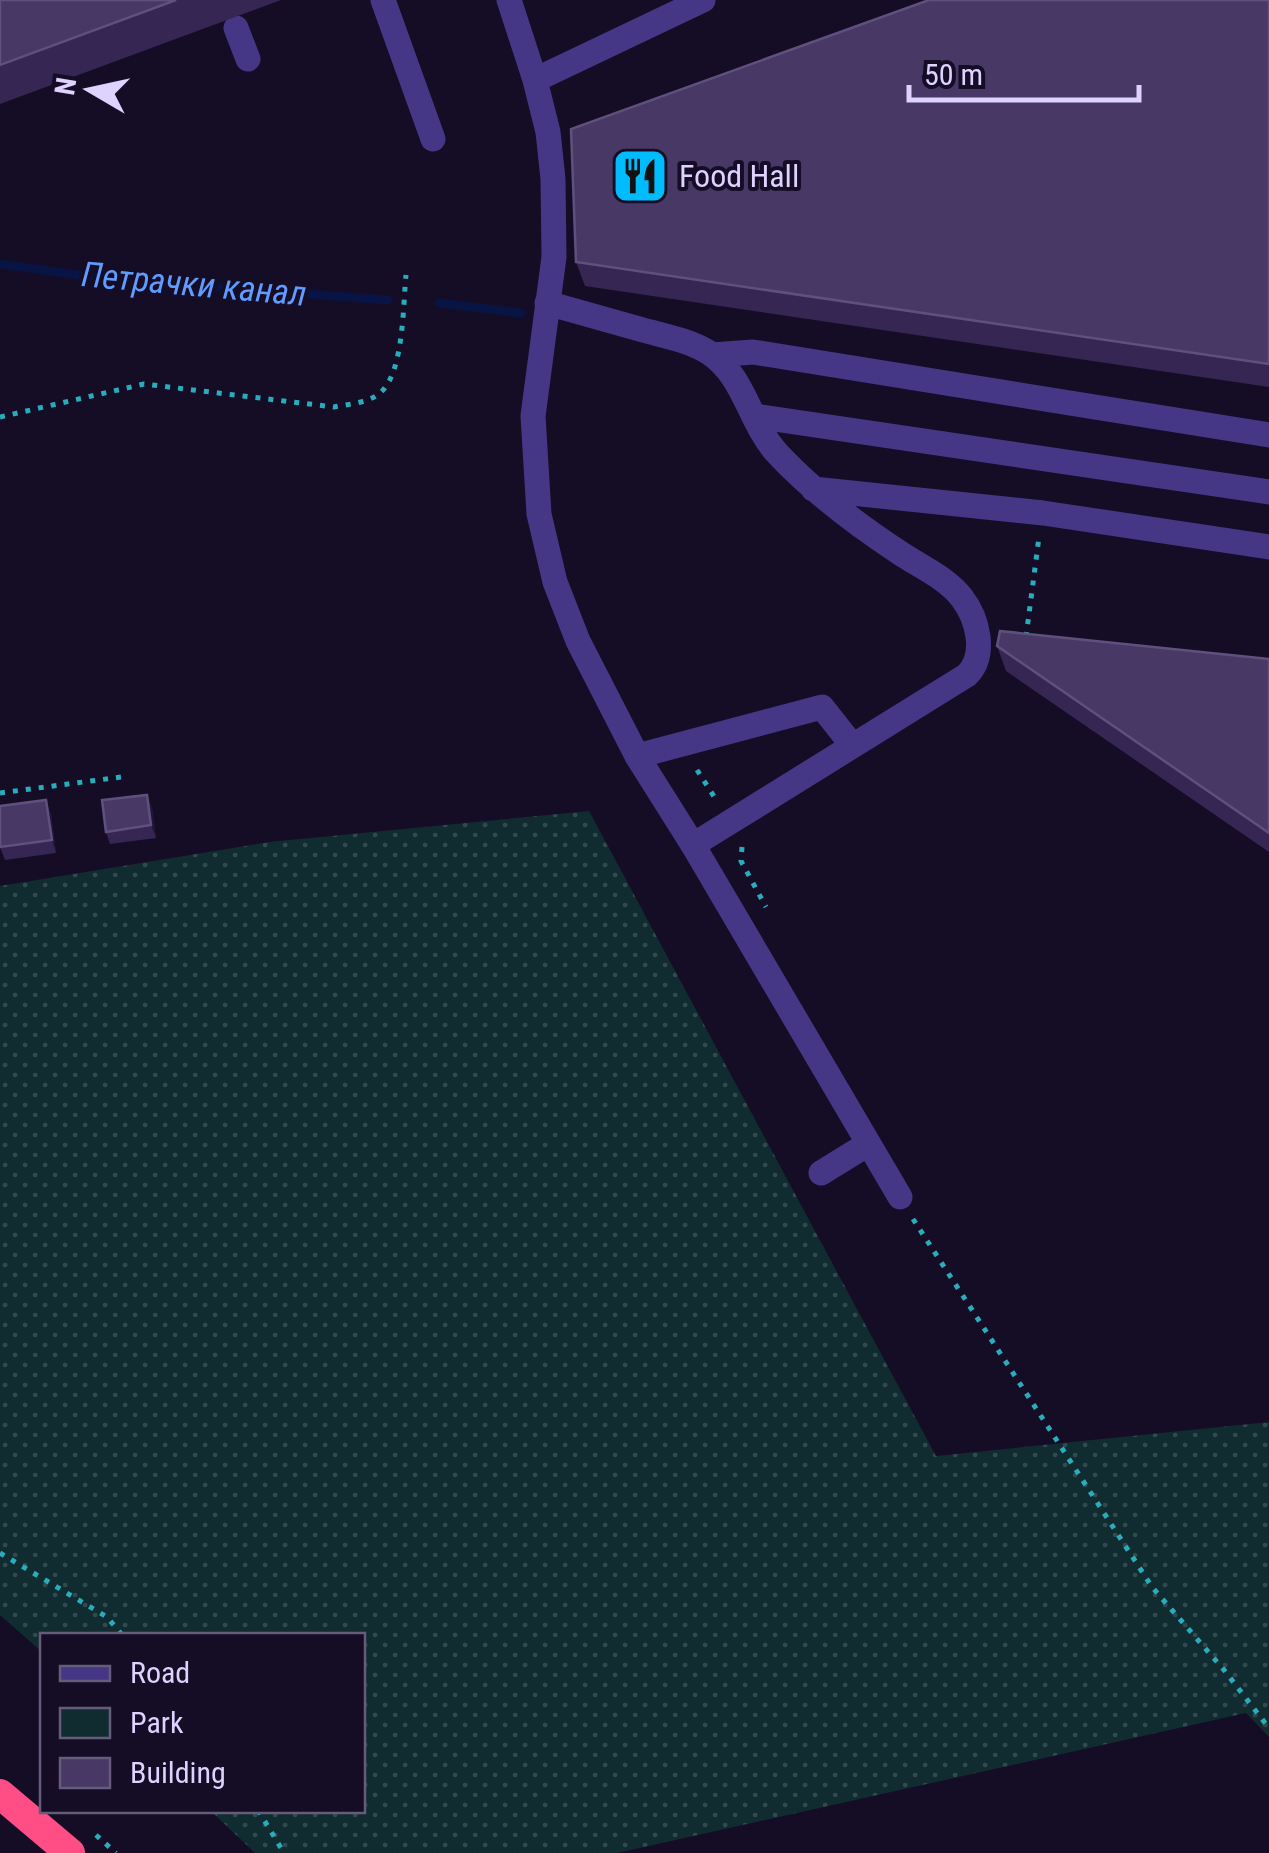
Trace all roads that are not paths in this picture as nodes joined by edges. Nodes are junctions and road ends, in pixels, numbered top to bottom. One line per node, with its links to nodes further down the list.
1 (382, 0): 7 (street)
2 (509, 0): 6 (street)
3 (703, 0): 6 (street)
4 (236, 28): 5 (street)
5 (248, 60)
6 (535, 80): 8 (street)
7 (433, 139)
8 (547, 303): 9 (street); 16 (street)
9 (712, 355): 10 (street); 11 (street)
10 (754, 416): 12 (street); 13 (street)
11 (1269, 435)
12 (813, 490): 14 (street); 15 (street)
13 (1269, 492)
14 (1269, 547)
15 (852, 745): 16 (street); 17 (street)
16 (636, 756): 17 (street)
17 (693, 845): 18 (street)
18 (868, 1144): 19 (street); 20 (street)
19 (821, 1172)
20 (900, 1198)
21 (0, 1794): 22 (highway)
22 (70, 1853)

